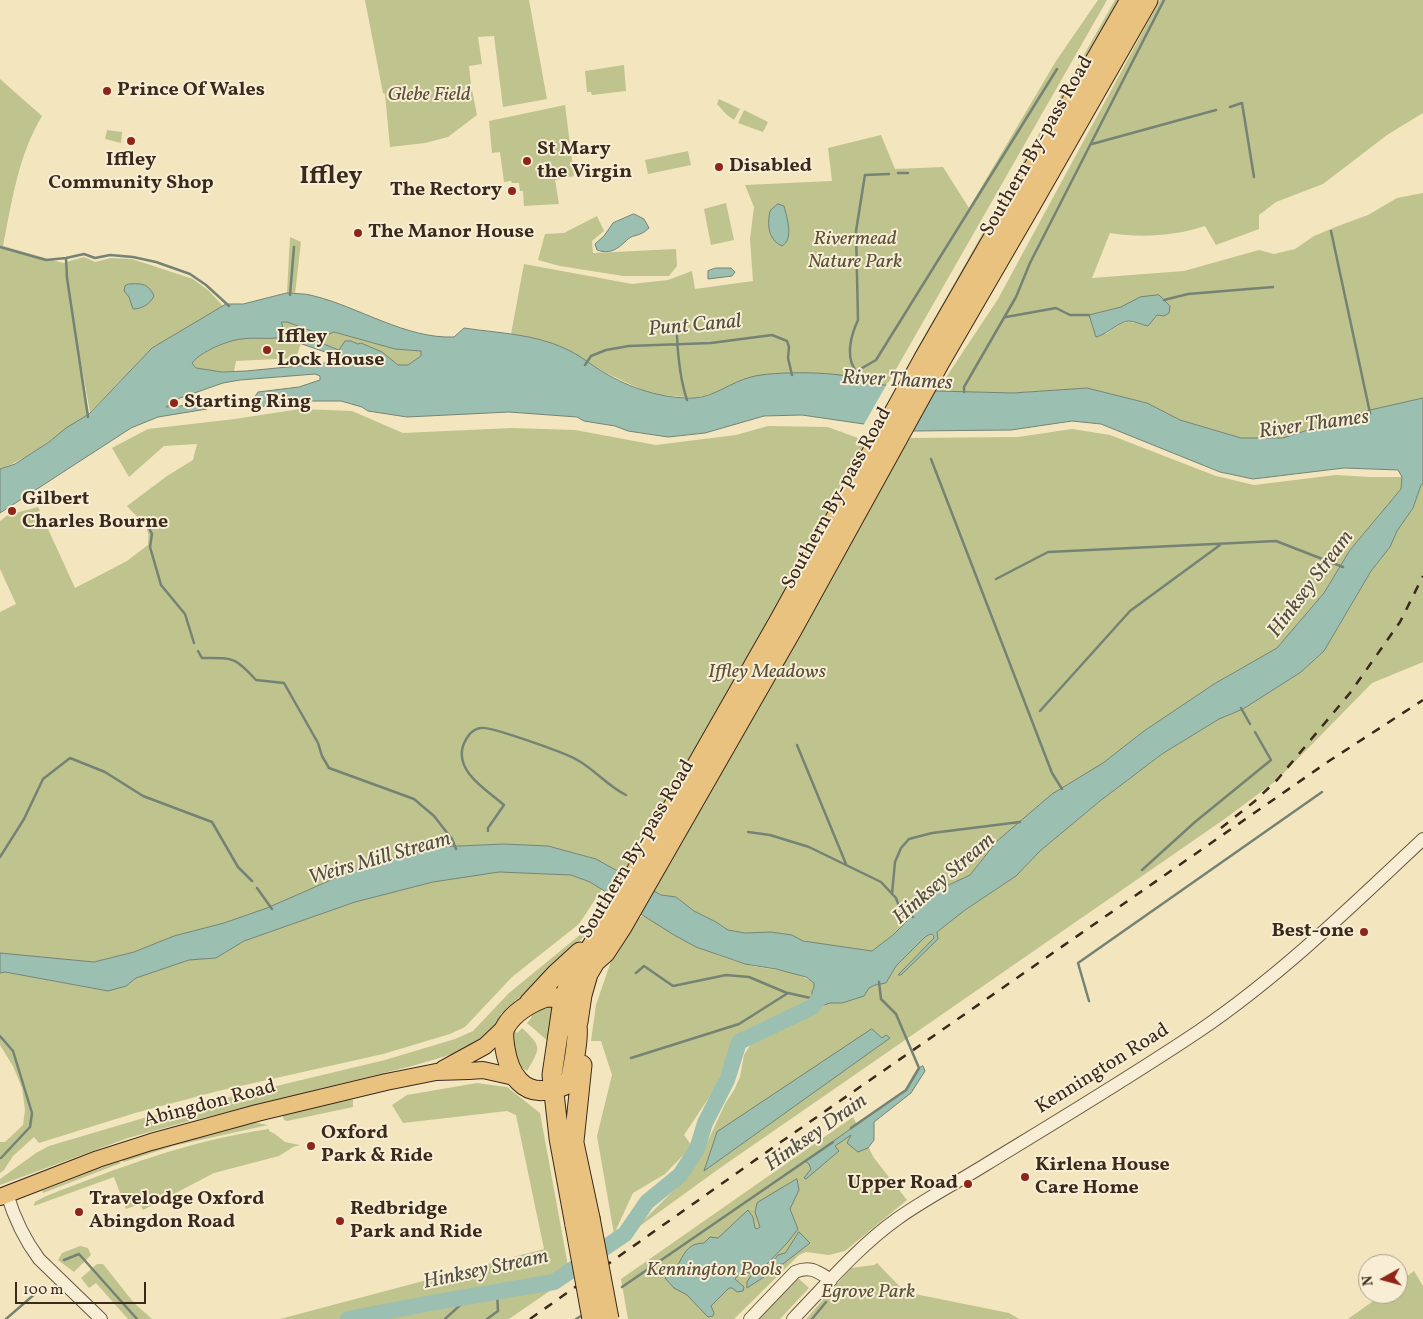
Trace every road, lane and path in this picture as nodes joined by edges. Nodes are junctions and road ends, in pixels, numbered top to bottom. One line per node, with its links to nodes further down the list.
1 (1130, 0): 3 (highway, Southern By-pass Road)
2 (1148, 0): 3 (highway, Southern By-pass Road)
3 (932, 360): 5 (highway, Southern By-pass Road)
4 (1423, 839): 18 (street, Kennington Road)
5 (599, 947): 6 (highway, Southern By-pass Road); 7 (highway, Southern By-pass Road); 9 (highway, Southern By-pass Road)
6 (562, 1000): 7 (highway); 9 (highway); 13 (highway, Southern By-pass Road)
7 (526, 1006): 8 (highway, Southern By-pass Road)
8 (507, 1025): 11 (main road, Abingdon Road); 12 (highway)
9 (580, 1034): 10 (highway, Southern By-pass Road)
10 (575, 1067): 13 (highway); 15 (highway, Southern By-pass Road)
11 (436, 1072): 12 (main road, Abingdon Road); 16 (main road, Abingdon Road)
12 (514, 1077): 14 (highway, Southern By-pass Road)
13 (553, 1089): 14 (highway); 15 (highway, Southern By-pass Road)
14 (531, 1090): 15 (highway, Southern By-pass Road)
15 (566, 1140): 17 (highway, Southern By-pass Road)
16 (3, 1196): 19 (street)
17 (583, 1221): 20 (highway, Southern By-pass Road, bridge); 21 (highway, Southern By-pass Road, bridge)
18 (831, 1280): 22 (street); 23 (street, Kennington Road)
19 (101, 1319)
20 (592, 1319)
21 (609, 1319)
22 (750, 1319)
23 (793, 1319)

